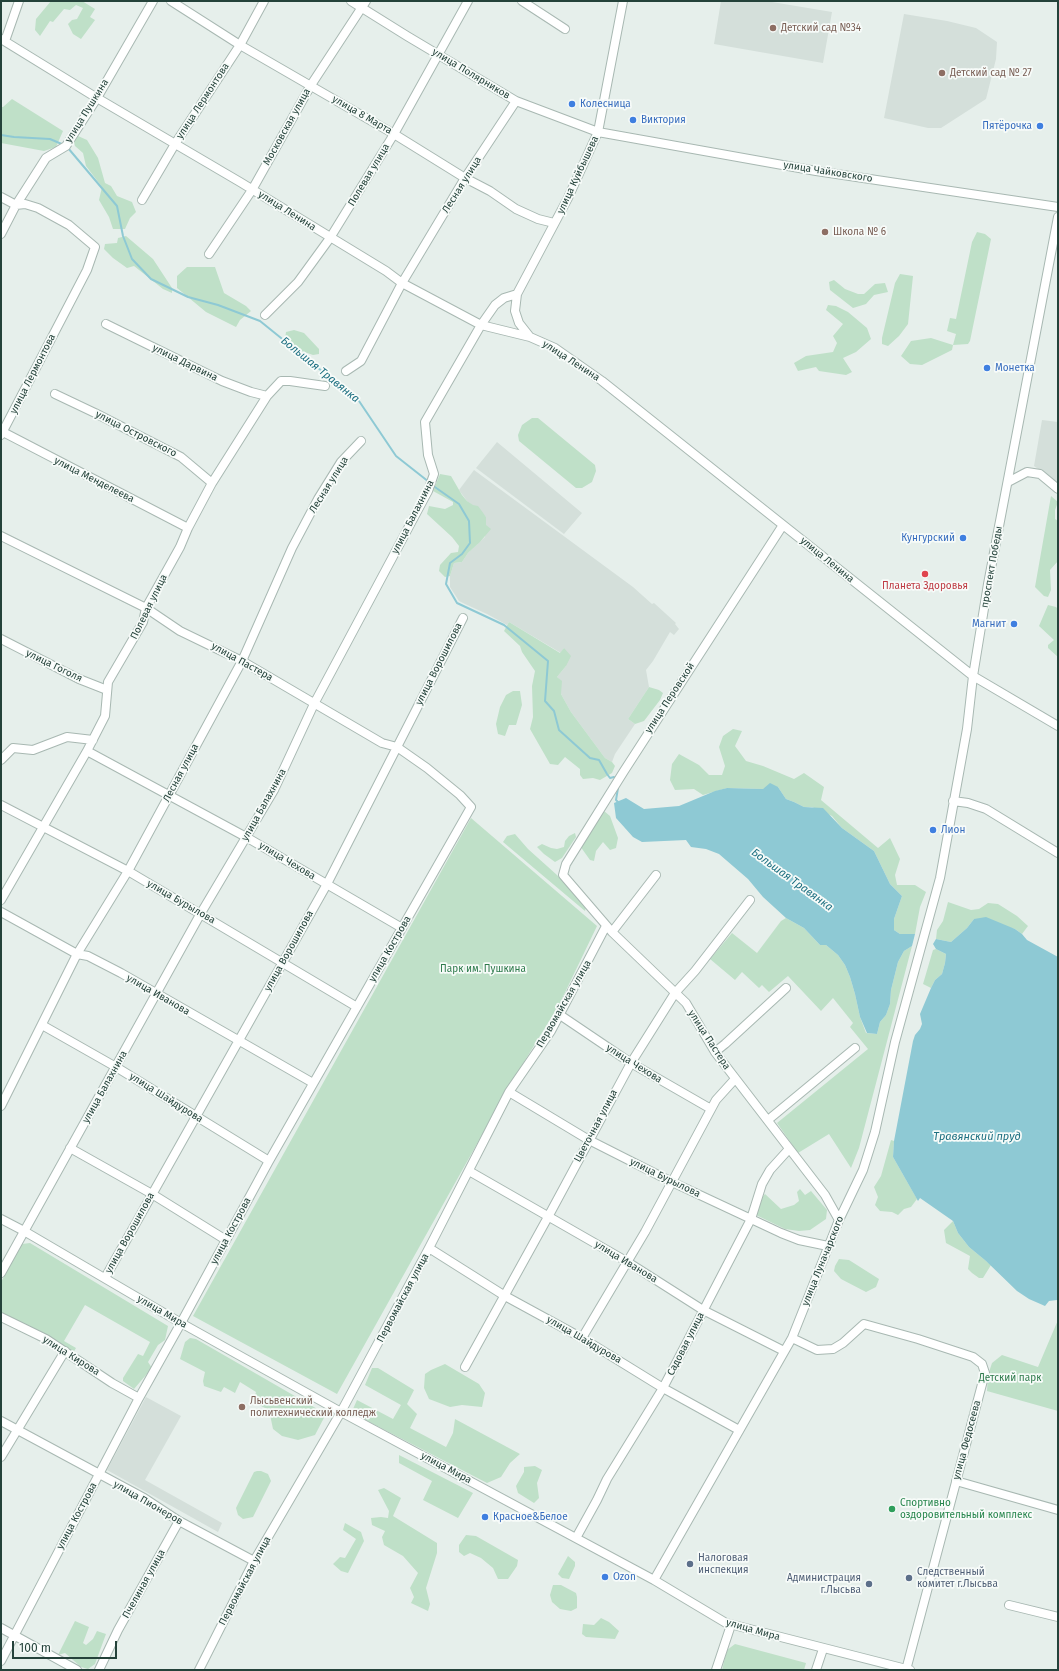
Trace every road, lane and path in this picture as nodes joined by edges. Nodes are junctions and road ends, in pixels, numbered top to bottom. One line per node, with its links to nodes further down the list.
1 (19, 1): 11 (street)
2 (153, 1): 15 (street, улица Пушкина)
3 (171, 1): 12 (street, улица 8 Марта)
4 (264, 1): 12 (street, улица Лермонтова)
5 (351, 1): 9 (street, улица Полярников)
6 (468, 1): 13 (street, Полевая улица)
7 (522, 1): 10 (street)
8 (623, 1): 17 (street, улица Куйбышева)
9 (364, 4): 13 (street, улица Полярников); 14 (street, Московская улица)
10 (565, 30)
11 (3, 40): 15 (street, улица Ленина)
12 (240, 45): 14 (street, улица 8 Марта); 19 (street, улица Лермонтова)
13 (438, 54): 16 (street, улица Полярников); 18 (street, Полевая улица)
14 (311, 85): 18 (street, улица 8 Марта); 21 (street, Московская улица)
15 (97, 98): 19 (street, улица Ленина); 24 (street, улица Пушкина)
16 (516, 101): 17 (street, улица Полярников); 20 (street, Лесная улица)
17 (598, 132): 25 (street, улица Чайковского); 27 (street, улица Куйбышева)
18 (394, 134): 20 (street, улица 8 Марта); 29 (street, Полевая улица)
19 (175, 144): 21 (street, улица Ленина); 23 (street, улица Лермонтова)
20 (465, 178): 27 (street, улица 8 Марта); 31 (street, Лесная улица)
21 (252, 190): 29 (street, улица Ленина); 30 (street, Московская улица)
22 (1, 197): 24 (street)
23 (142, 200)
24 (16, 204): 28 (street, улица Пушкина); 41 (street, улица Лермонтова)
25 (1058, 207)
26 (1058, 217): 43 (street, проспект Победы)
27 (554, 223): 32 (street, улица Куйбышева)
28 (1, 234)
29 (330, 238): 31 (street, улица Ленина); 33 (street, Полевая улица)
30 (209, 254)
31 (402, 283): 35 (street, улица Ленина); 37 (street, Лесная улица)
32 (517, 294): 35 (street, улица Балахнина); 36 (street, улица Куйбышева)
33 (265, 315)
34 (106, 324): 40 (street, улица Дарвина)
35 (481, 325): 36 (street, улица Ленина); 55 (street, улица Балахнина)
36 (530, 336): 46 (street, улица Ленина)
37 (346, 371)
38 (325, 386): 40 (street, Полевая улица)
39 (55, 394): 44 (street, улица Островского)
40 (267, 396): 44 (street, Полевая улица)
41 (2, 433): 47 (street, улица Менделеева)
42 (361, 440): 52 (street, Лесная улица)
43 (1008, 482): 45 (street); 53 (street, проспект Победы)
44 (212, 483): 47 (street, Полевая улица)
45 (1058, 489)
46 (783, 525): 53 (street, улица Ленина); 69 (street, улица Перовской)
47 (188, 528): 49 (street, Полевая улица)
48 (1, 536): 49 (street, улица Пастера)
49 (146, 608): 52 (street, улица Пастера); 54 (street, Полевая улица)
50 (462, 618): 58 (street, улица Ворошилова)
51 (1, 639): 54 (street, улица Гоголя)
52 (242, 661): 55 (street, улица Пастера); 61 (street, Лесная улица)
53 (973, 676): 56 (street, улица Ленина); 62 (street, проспект Победы)
54 (107, 690): 57 (street, Полевая улица)
55 (314, 704): 58 (street, улица Пастера); 66 (street, улица Балахнина)
56 (1058, 726)
57 (93, 740): 59 (street, Полевая улица); 60 (street)
58 (397, 747): 64 (street, улица Пастера); 71 (street, улица Ворошилова)
59 (87, 751): 61 (street, улица Чехова); 65 (street, Полевая улица)
60 (1, 760)
61 (170, 794): 66 (street, улица Чехова); 68 (street, Лесная улица)
62 (954, 801): 67 (street); 76 (street, проспект Победы)
63 (1, 805): 65 (street, улица Бурылова)
64 (471, 807): 77 (street, улица Кострова)
65 (43, 827): 68 (street, улица Бурылова); 72 (street, Полевая улица)
66 (246, 837): 71 (street, улица Чехова); 75 (street, улица Балахнина)
67 (1058, 853)
68 (128, 871): 75 (street, улица Бурылова); 79 (street, Лесная улица)
69 (564, 875): 78 (street, улица Пастера)
70 (656, 875): 78 (street, Первомайская улица)
71 (327, 884): 77 (street, улица Чехова); 80 (street, улица Ворошилова)
72 (1, 900)
73 (750, 900): 82 (street, Цветочная улица)
74 (1, 912): 79 (street, улица Иванова)
75 (202, 913): 80 (street, улица Бурылова); 83 (street, улица Балахнина)
76 (929, 916): 109 (street, улица Луначарского)
77 (402, 928): 84 (street, улица Кострова)
78 (609, 929): 82 (street, улица Пастера); 85 (street, Первомайская улица)
79 (77, 954): 83 (street, улица Иванова); 86 (street, Лесная улица)
80 (282, 964): 84 (street, улица Бурылова); 87 (street, улица Ворошилова)
81 (786, 988): 89 (street)
82 (675, 993): 89 (street, улица Пастера); 90 (street, Цветочная улица)
83 (156, 994): 87 (street, улица Иванова); 91 (street, улица Балахнина)
84 (356, 1007): 93 (street, улица Кострова)
85 (560, 1015): 90 (street, улица Чехова); 94 (street, Первомайская улица)
86 (42, 1025): 91 (street, улица Шайдурова); 95 (street, Лесная улица)
87 (238, 1041): 93 (street, улица Иванова); 97 (street, улица Ворошилова)
88 (855, 1048): 98 (street)
89 (715, 1052): 92 (street, улица Пастера)
90 (631, 1063): 96 (street, улица Чехова); 99 (street, Цветочная улица)
91 (116, 1067): 97 (street, улица Шайдурова); 100 (street, улица Балахнина)
92 (735, 1079): 96 (street); 98 (street, улица Пастера)
93 (313, 1083): 102 (street, улица Кострова)
94 (509, 1092): 99 (street, улица Бурылова); 103 (street, Первомайская улица)
95 (1, 1106)
96 (711, 1109): 104 (street)
97 (196, 1116): 102 (street, улица Шайдурова); 105 (street, улица Ворошилова)
98 (768, 1120): 101 (street, улица Пастера)
99 (589, 1140): 104 (street, улица Бурылова); 106 (street, Цветочная улица)
100 (70, 1148): 105 (street); 110 (street, улица Балахнина)
101 (789, 1149): 108 (street, Садовая улица); 109 (street, улица Пастера)
102 (268, 1161): 111 (street, улица Кострова)
103 (469, 1171): 106 (street, улица Иванова); 113 (street, Первомайская улица)
104 (672, 1182): 108 (street, улица Бурылова); 114 (street)
105 (152, 1194): 111 (street); 116 (street, улица Ворошилова)
106 (548, 1217): 114 (street, улица Иванова); 117 (street, Цветочная улица)
107 (1, 1219): 110 (street, улица Мира)
108 (751, 1219): 112 (street, улица Бурылова); 118 (street, Садовая улица)
109 (839, 1220): 112 (street, улица Луначарского)
110 (24, 1231): 115 (street, улица Балахнина); 116 (street, улица Мира)
111 (226, 1240): 120 (street, улица Кострова)
112 (828, 1246): 122 (street, улица Луначарского)
113 (429, 1248): 117 (street, улица Шайдурова); 128 (street, Первомайская улица)
114 (626, 1261): 118 (street, улица Иванова); 121 (street)
115 (1, 1273)
116 (105, 1278): 120 (street, улица Мира)
117 (505, 1296): 121 (street, улица Шайдурова); 125 (street, Цветочная улица)
118 (703, 1310): 124 (street, улица Иванова); 126 (street, Садовая улица)
119 (1, 1317): 123 (street, улица Кирова)
120 (181, 1323): 127 (street, улица Кострова); 128 (street, улица Мира)
121 (582, 1338): 126 (street, улица Шайдурова)
122 (792, 1338): 124 (street, улица Луначарского); 134 (street, улица Федосеева)
123 (65, 1351): 127 (street, улица Кирова); 130 (street)
124 (784, 1351): 131 (street, улица Луначарского)
125 (465, 1367)
126 (663, 1388): 131 (street, улица Шайдурова); 137 (street, Садовая улица)
127 (139, 1398): 133 (street, улица Кострова)
128 (341, 1412): 137 (street, улица Мира); 138 (street, Первомайская улица)
129 (1, 1421): 130 (street, улица Пионеров)
130 (17, 1430): 132 (street); 133 (street, улица Пионеров)
131 (739, 1430): 139 (street, улица Луначарского)
132 (1, 1457)
133 (99, 1474): 136 (street, улица Пионеров); 144 (street, улица Кострова)
134 (956, 1482): 135 (street); 152 (street, улица Федосеева)
135 (1058, 1510)
136 (179, 1521): 138 (street, улица Пионеров); 148 (street, Пчелиная улица)
137 (576, 1538): 139 (street, улица Мира)
138 (254, 1561): 149 (street, Первомайская улица)
139 (654, 1580): 142 (street, улица Мира)
140 (1009, 1605): 141 (street)
141 (1058, 1617)
142 (731, 1625): 145 (street, улица Мира); 150 (street)
143 (1, 1628): 144 (street)
144 (14, 1636): 146 (street, улица Кострова); 147 (street)
145 (823, 1648): 151 (street); 152 (street, улица Мира)
146 (1, 1661)
147 (77, 1670)
148 (99, 1670)
149 (199, 1670)
150 (716, 1670)
151 (816, 1670)
152 (907, 1670)

